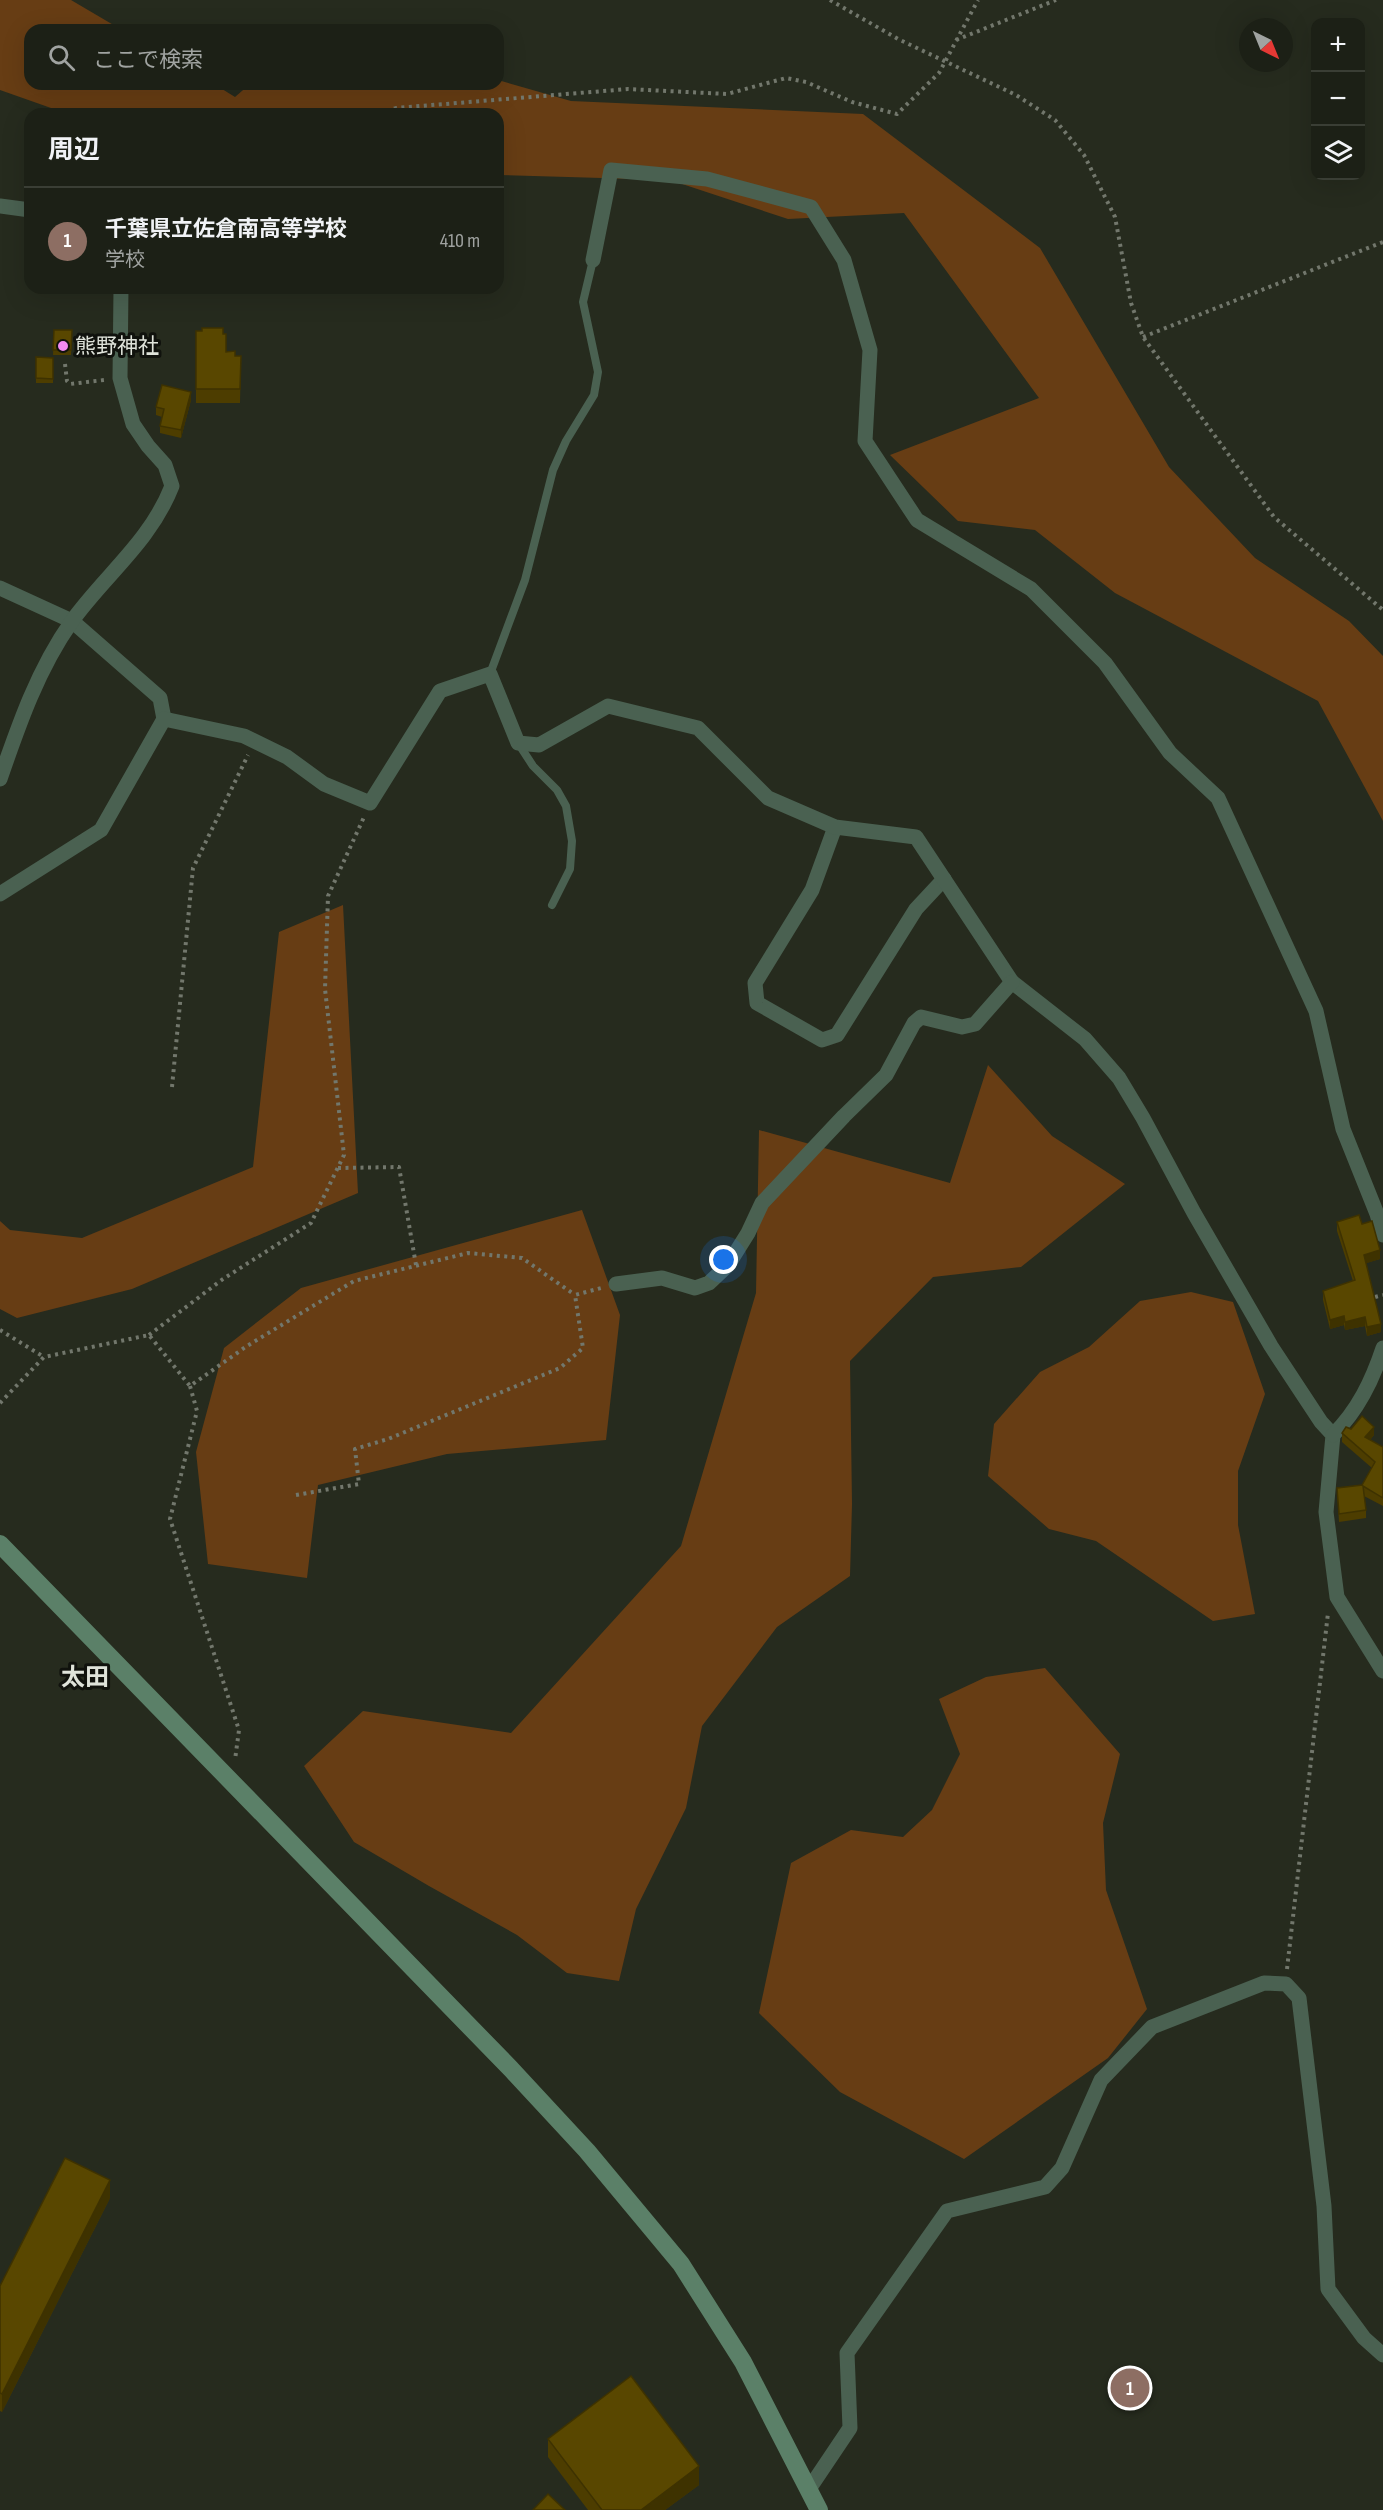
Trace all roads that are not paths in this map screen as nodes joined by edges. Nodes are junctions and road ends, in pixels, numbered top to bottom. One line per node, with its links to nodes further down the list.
1 (0, 206): 2 (street)
2 (24, 209)
3 (593, 260): 7 (lane); 16 (street)
4 (121, 294): 6 (street)
5 (0, 588): 6 (street)
6 (72, 621): 8 (street); 10 (street)
7 (490, 675): 8 (street); 9 (street)
8 (164, 719): 13 (street)
9 (518, 743): 11 (street); 14 (lane)
10 (0, 779)
11 (836, 827): 12 (street); 12 (street)
12 (944, 879): 15 (street)
13 (0, 894)
14 (552, 905)
15 (1012, 982): 17 (street); 19 (street)
16 (1383, 1235)
17 (616, 1284)
18 (1383, 1348): 19 (street)
19 (1333, 1435): 21 (street)
20 (0, 1544): 23 (street)
21 (1383, 1671)
22 (1383, 2355): 23 (street)
23 (809, 2489): 24 (street)
24 (819, 2510)

